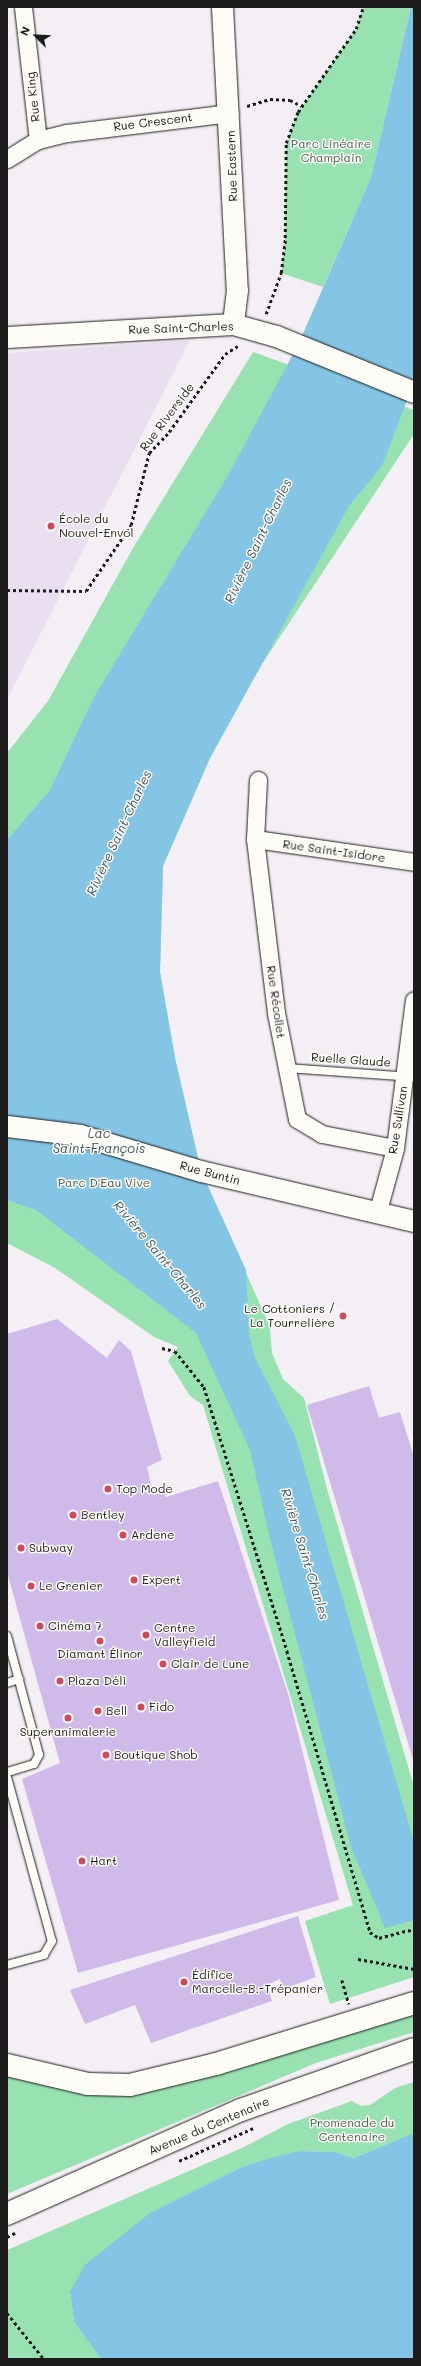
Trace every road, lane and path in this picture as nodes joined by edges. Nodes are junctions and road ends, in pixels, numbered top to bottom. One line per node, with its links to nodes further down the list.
1 (23, 7): 6 (street, Rue King)
2 (222, 7): 5 (street, Rue Eastern)
3 (363, 7): 4 (path)
4 (302, 106): 5 (path); 9 (path)
5 (230, 113): 6 (street, Rue Crescent); 8 (street, Rue Eastern)
6 (38, 140): 7 (street, Rue Crescent)
7 (7, 159)
8 (233, 324): 9 (street, Rue Saint-Charles); 10 (street, Rue Saint-Charles)
9 (268, 333): 11 (street, Rue Saint-Charles); 12 (path, Rue Riverside)
10 (7, 337)
11 (414, 392)
12 (7, 590)
13 (258, 780): 14 (street, Rue Récollet)
14 (255, 839): 15 (street, Rue Saint-Isidore); 17 (street, Rue Récollet)
15 (414, 862)
16 (414, 1000): 18 (street, Rue Sullivan)
17 (286, 1068): 18 (lane, Ruelle Glaude); 20 (street, Rue Récollet)
18 (409, 1077): 20 (street, Rue Sullivan)
19 (7, 1126): 21 (street, Rue Buntin)
20 (395, 1148): 21 (street, Rue Sullivan)
21 (377, 1214): 22 (street, Rue Buntin)
22 (414, 1221)
23 (162, 1348): 29 (path)
24 (7, 1636): 25 (lane)
25 (19, 1679): 26 (lane); 27 (lane)
26 (7, 1683)
27 (7, 1772)
28 (7, 1777): 31 (lane)
29 (414, 1932)
30 (358, 1959): 32 (path)
31 (7, 1965)
32 (414, 1969)
33 (342, 1980): 35 (path)
34 (414, 2003): 37 (main road)
35 (349, 2004)
36 (414, 2048): 40 (main road, Avenue du Centenaire)
37 (7, 2065)
38 (258, 2126): 39 (path)
39 (174, 2163)
40 (7, 2214)
41 (21, 2230): 42 (path)
42 (7, 2237)
43 (7, 2313): 44 (path)
44 (44, 2359)

